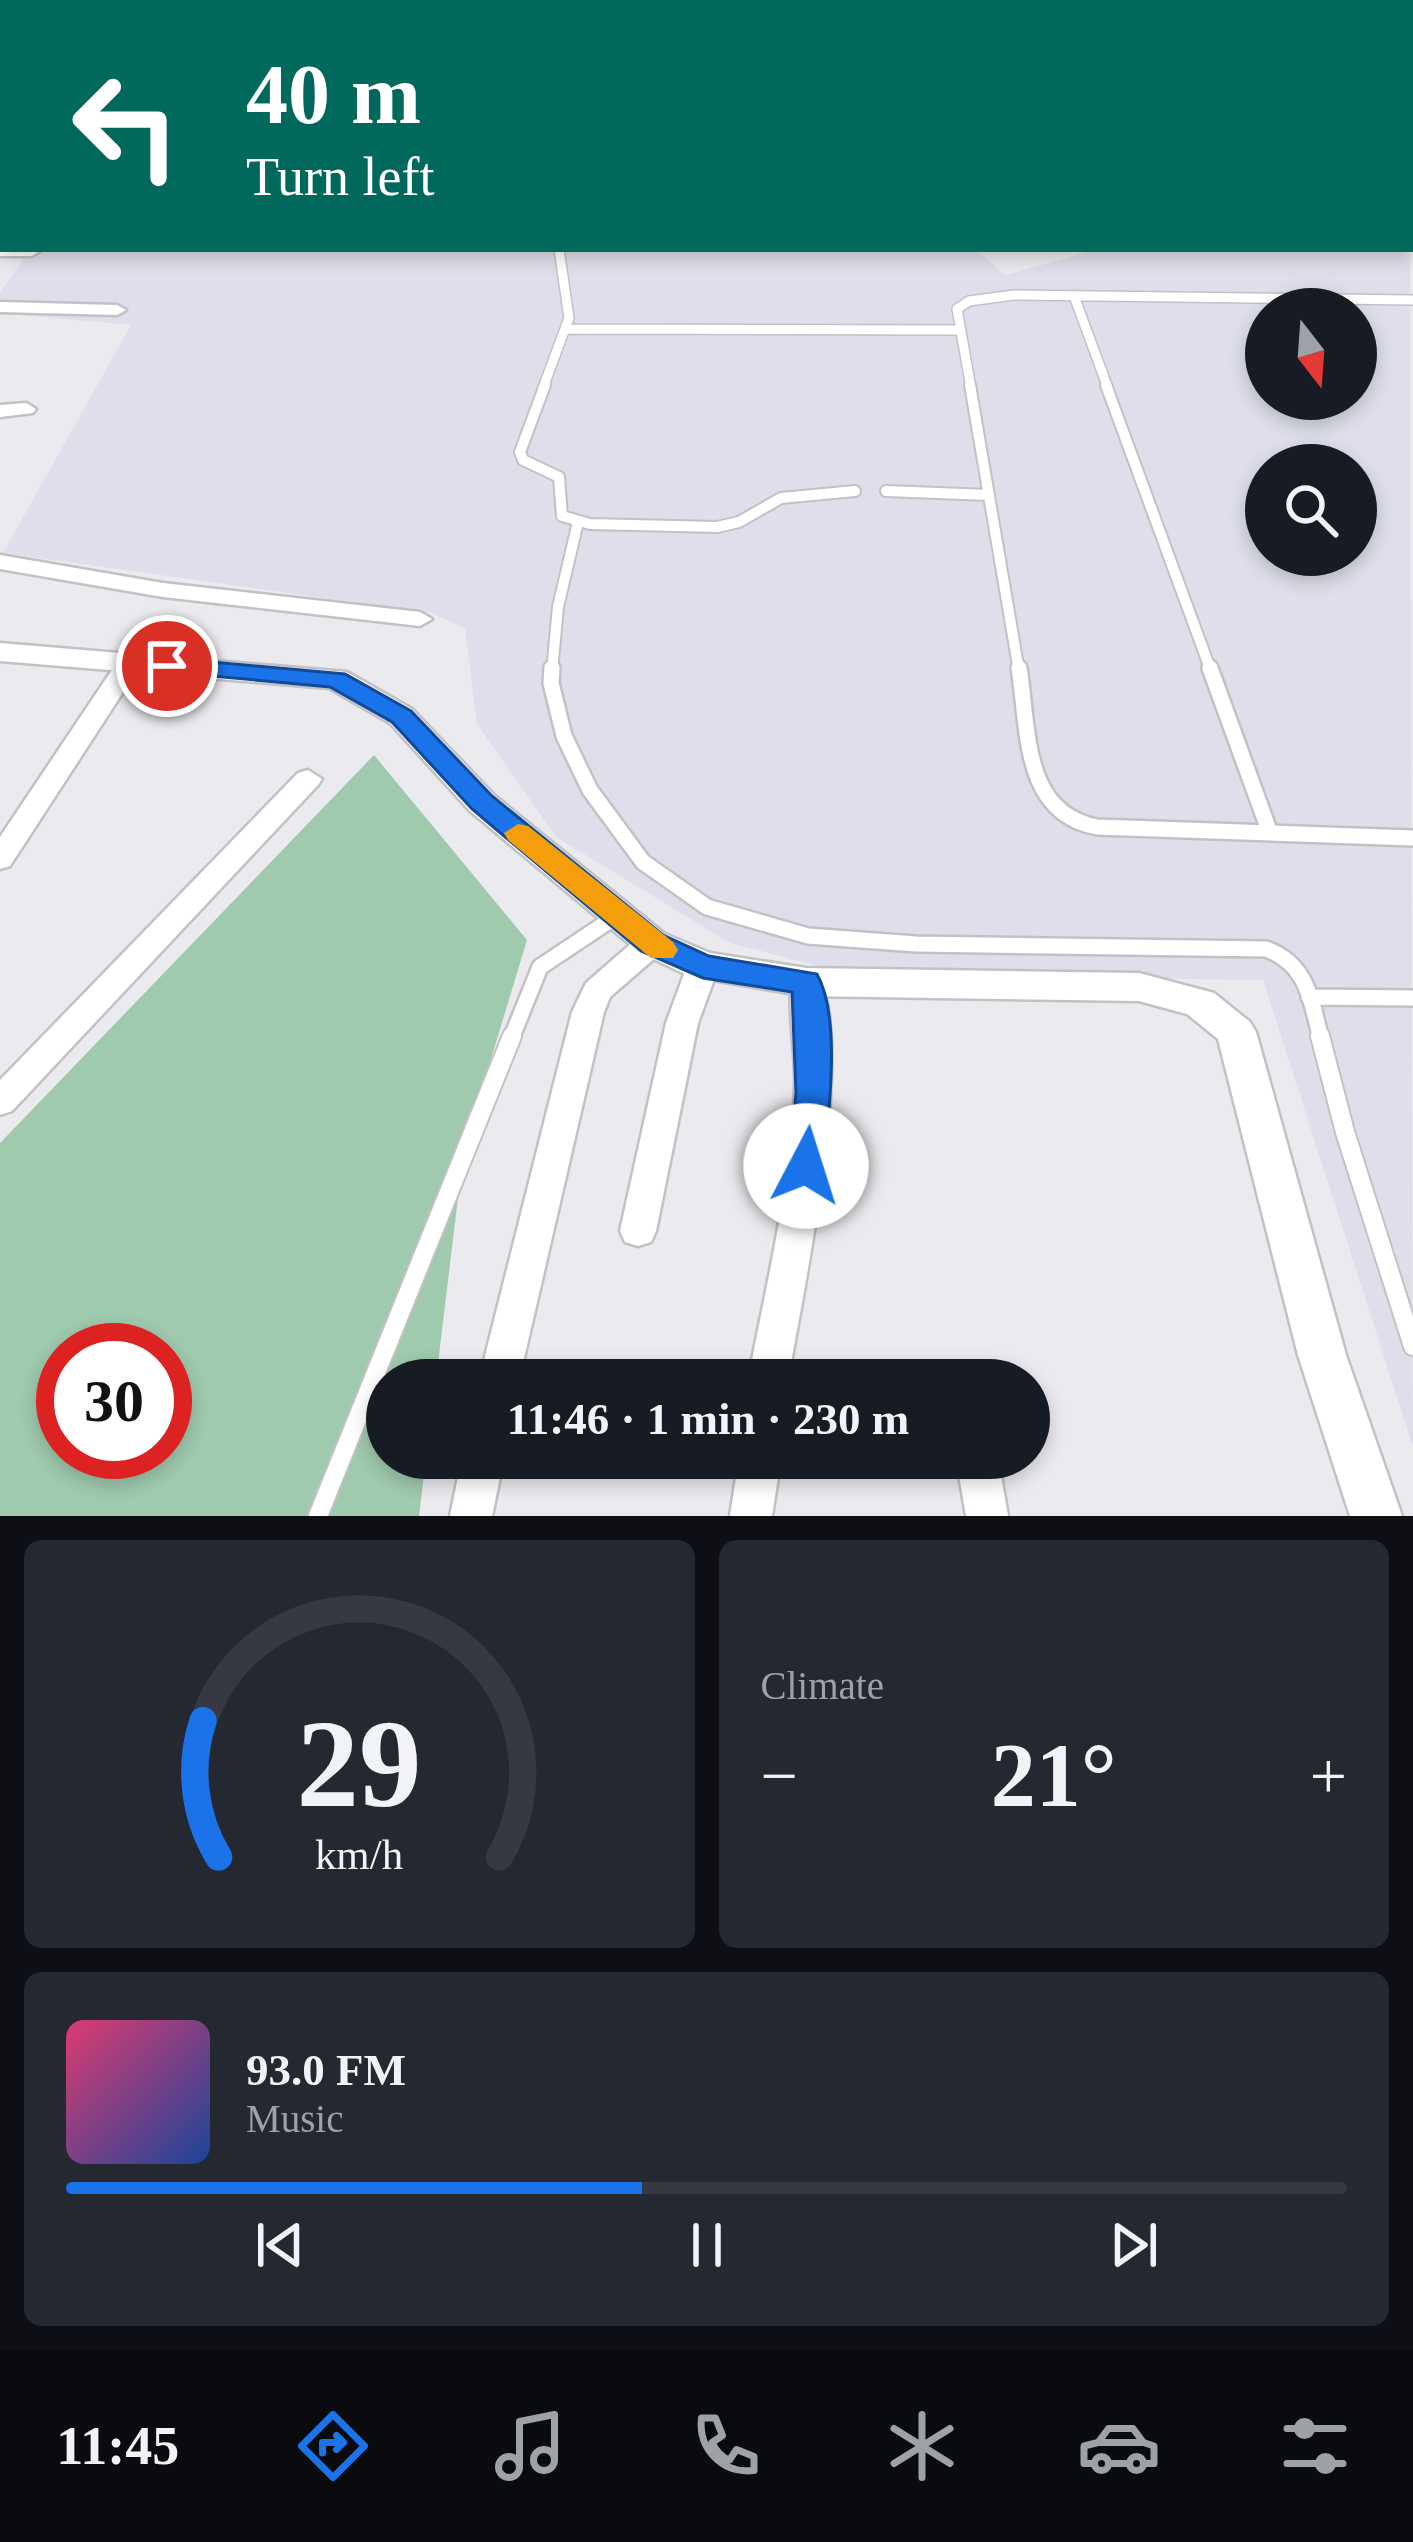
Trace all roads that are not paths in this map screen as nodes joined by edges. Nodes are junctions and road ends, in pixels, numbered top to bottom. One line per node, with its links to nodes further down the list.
1 (559, 252): 6 (lane)
2 (1074, 296): 3 (lane); 7 (lane); 19 (lane)
3 (1413, 300)
4 (0, 307): 5 (street)
5 (117, 310)
6 (565, 329): 7 (lane); 13 (lane)
7 (961, 330): 12 (lane)
8 (26, 410): 9 (street)
9 (0, 411)
10 (855, 491): 13 (lane)
11 (886, 491): 12 (lane)
12 (989, 496): 19 (lane)
13 (578, 522): 26 (lane)
14 (0, 562): 15 (street)
15 (420, 619)
16 (0, 652): 17 (street)
17 (129, 663): 21 (street); 22 (street)
18 (308, 779): 28 (street)
19 (1270, 833): 20 (lane)
20 (1413, 838)
21 (0, 859)
22 (618, 915): 23 (street); 36 (lane)
23 (652, 943): 24 (street); 31 (street)
24 (703, 966): 25 (street); 29 (street)
25 (806, 982): 32 (street); 40 (street)
26 (1309, 997): 27 (lane); 30 (lane)
27 (1413, 998)
28 (0, 1102)
29 (638, 1231)
30 (1413, 1346)
31 (505, 1359)
32 (772, 1359)
33 (479, 1479): 37 (street)
34 (757, 1479): 38 (street)
35 (981, 1479): 39 (street)
36 (318, 1516)
37 (471, 1516)
38 (751, 1516)
39 (987, 1516)
40 (1376, 1516)

